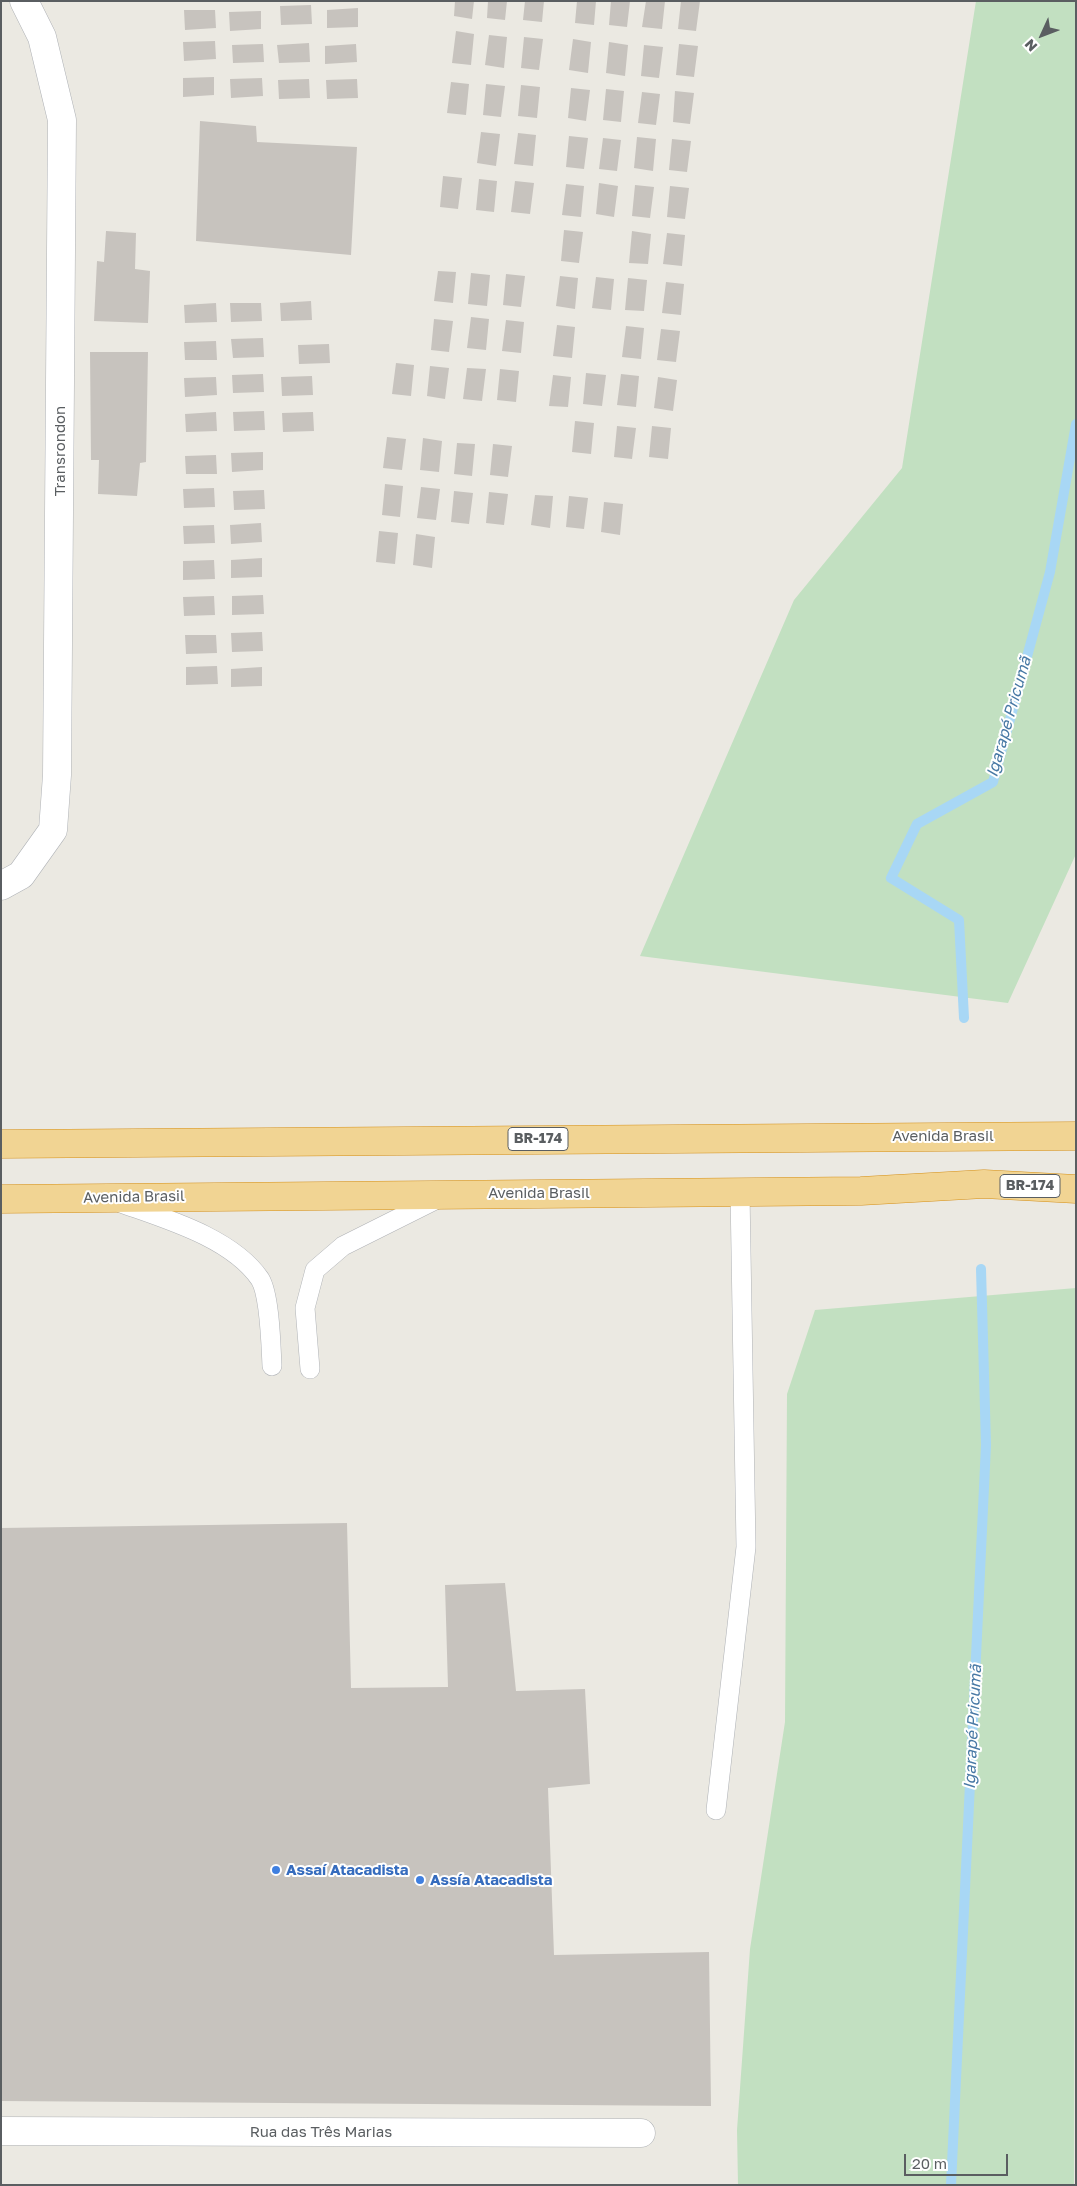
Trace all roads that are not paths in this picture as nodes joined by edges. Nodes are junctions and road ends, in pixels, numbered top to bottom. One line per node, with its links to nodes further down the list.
1 (24, 1): 2 (street, Transrondon)
2 (1, 886)
3 (1076, 1136): 4 (highway, Avenida Brasil / BR-174)
4 (1, 1144)
5 (1076, 1188): 6 (highway, Avenida Brasil / BR-174)
6 (740, 1192): 7 (highway, Avenida Brasil / BR-174); 12 (lane)
7 (447, 1194): 8 (highway, Avenida Brasil / BR-174); 11 (lane)
8 (103, 1197): 9 (highway, Avenida Brasil / BR-174); 10 (lane)
9 (1, 1199)
10 (272, 1366)
11 (310, 1369)
12 (716, 1810)
13 (1, 2131): 14 (street, Rua das Três Marias)
14 (641, 2133)

